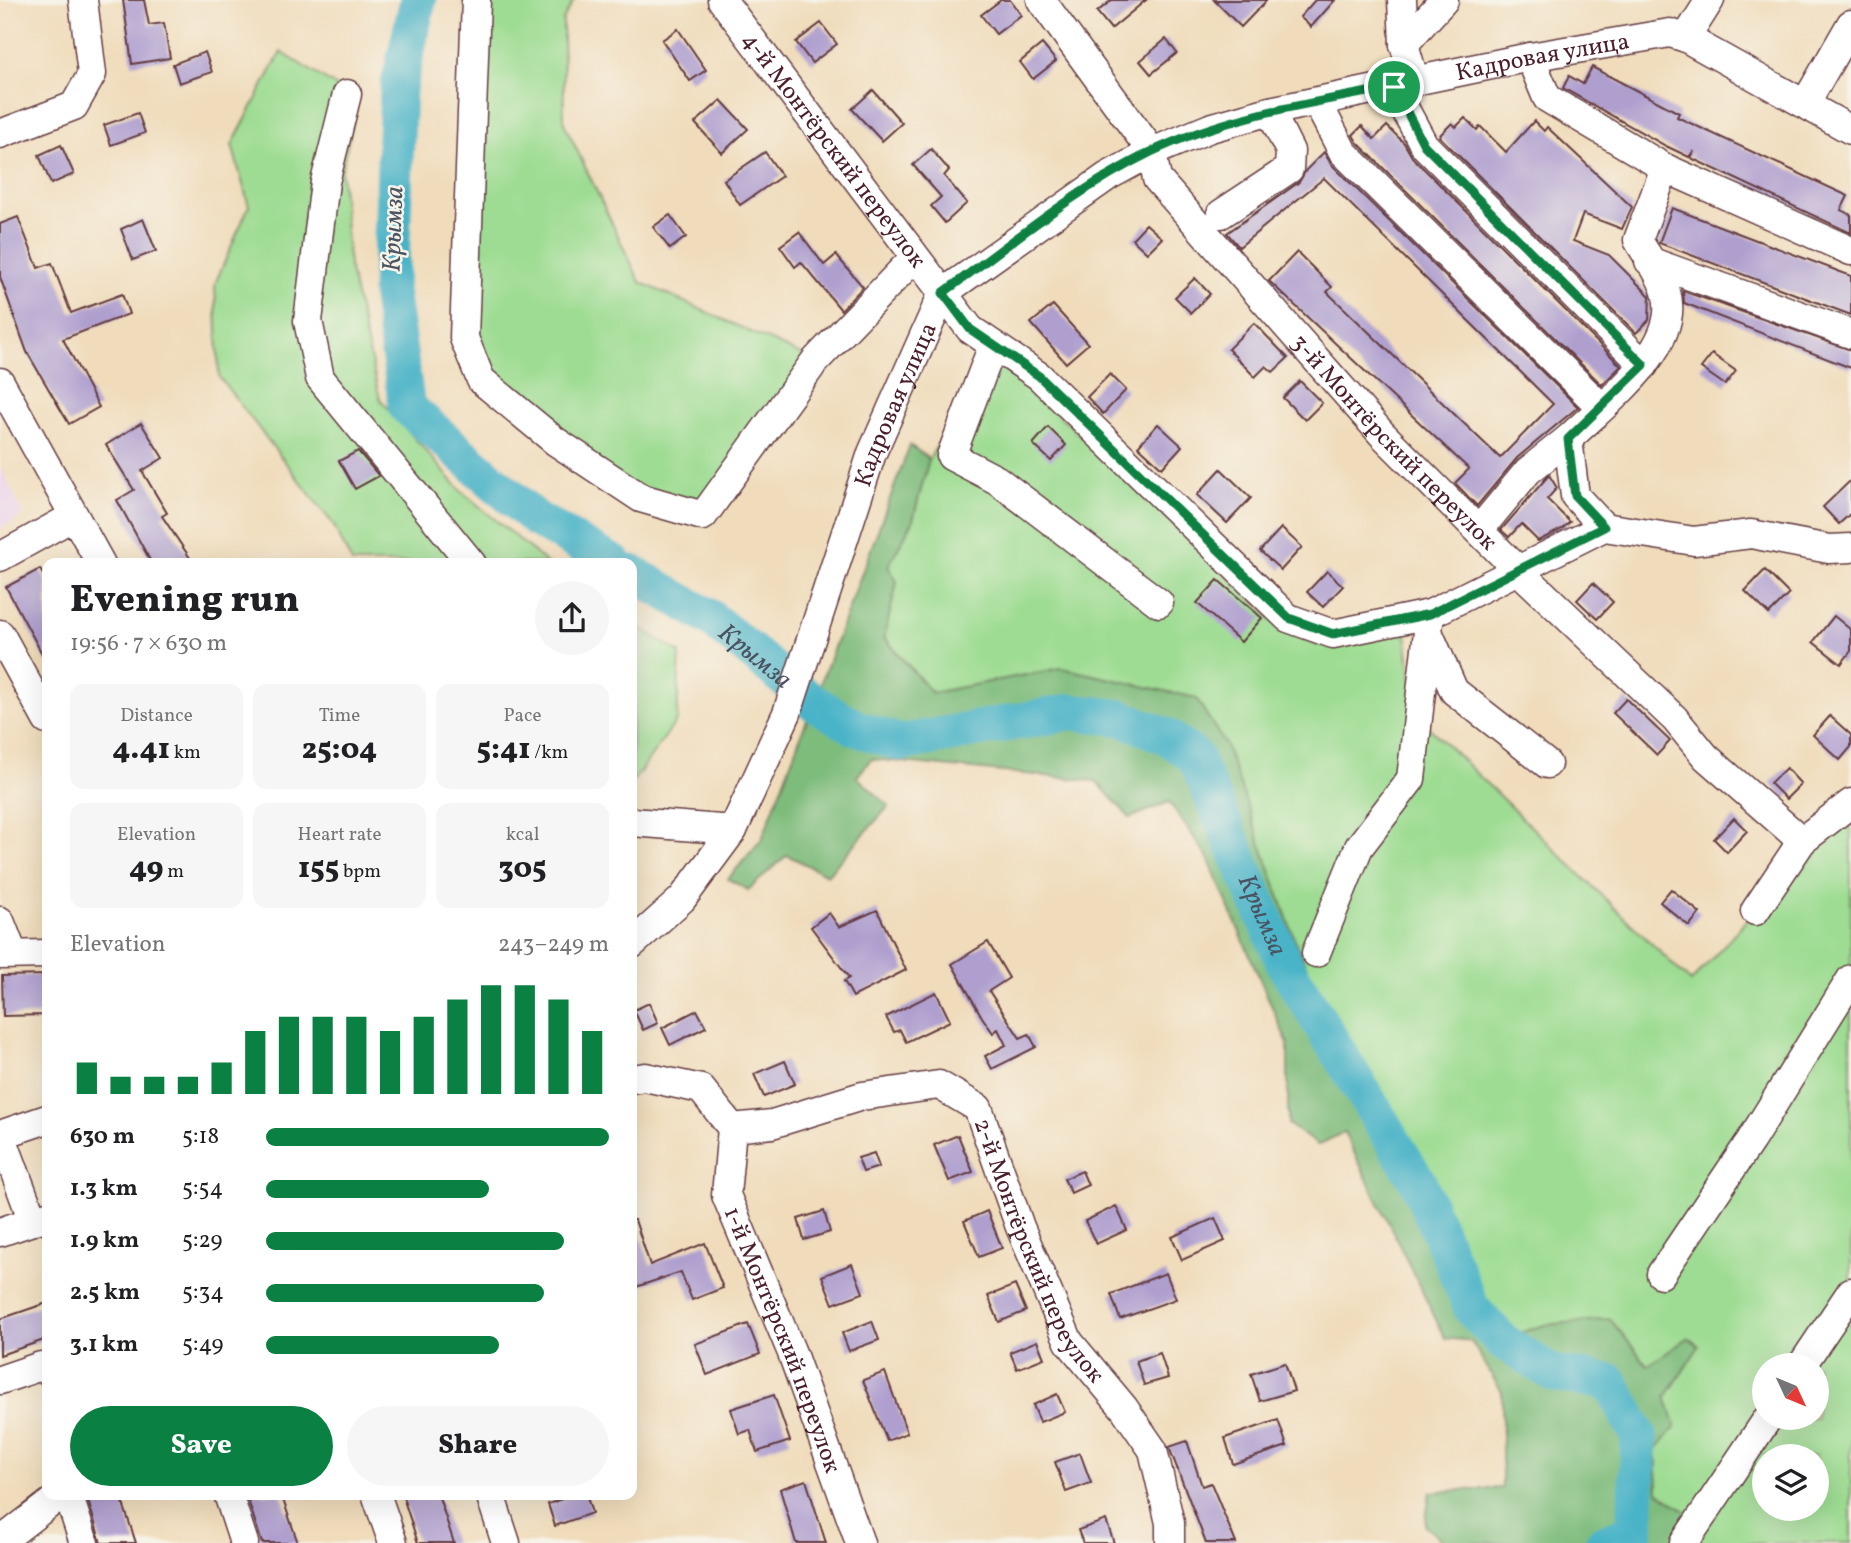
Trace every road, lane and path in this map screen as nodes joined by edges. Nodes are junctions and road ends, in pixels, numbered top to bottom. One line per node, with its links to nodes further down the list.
1 (83, 0): 18 (street)
2 (476, 0): 23 (street)
3 (722, 0): 23 (street, 4-й Монтёрский переулок)
4 (1041, 0): 19 (street, 3-й Монтёрский переулок)
5 (1402, 0): 10 (street)
6 (1444, 0): 10 (street)
7 (1710, 0): 9 (street)
8 (1851, 24): 15 (street)
9 (1686, 38): 11 (street, Кадровая улица); 15 (street, Кадровая улица)
10 (1404, 44): 12 (street)
11 (1530, 57): 12 (street, Кадровая улица); 20 (street)
12 (1404, 85): 14 (street, Кадровая улица); 28 (street)
13 (347, 94): 38 (street)
14 (1317, 102): 16 (street, Кадровая улица); 30 (street)
15 (1805, 104): 17 (street, Кадровая улица)
16 (1270, 111): 19 (street, Кадровая улица); 21 (street)
17 (1851, 130)
18 (0, 134)
19 (1152, 152): 25 (street, Кадровая улица); 34 (street, 3-й Монтёрский переулок)
20 (1665, 168): 22 (street); 24 (street)
21 (1222, 215)
22 (1851, 251)
23 (915, 257): 25 (street, 4-й Монтёрский переулок)
24 (1649, 261): 26 (street); 28 (street)
25 (943, 293): 27 (street, 4-й Монтёрский переулок); 47 (street, Кадровая улица)
26 (1851, 334)
27 (993, 345): 40 (street); 41 (street, 4-й Монтёрский переулок)
28 (1644, 365): 30 (street)
29 (0, 382): 32 (street)
30 (1601, 407): 31 (street)
31 (1568, 439): 33 (street); 34 (street)
32 (74, 516): 36 (street); 37 (street)
33 (1604, 527): 35 (street); 39 (street, 4-й Монтёрский переулок)
34 (1479, 530): 39 (street, 3-й Монтёрский переулок)
35 (1851, 548)
36 (0, 557)
37 (98, 558)
38 (467, 558)
39 (1518, 570): 41 (street, 4-й Монтёрский переулок); 48 (street, 3-й Монтёрский переулок)
40 (1159, 603)
41 (1429, 623): 44 (street); 52 (street)
42 (0, 634): 43 (street)
43 (42, 711)
44 (1547, 764)
45 (1851, 803): 48 (street)
46 (637, 822): 47 (street)
47 (733, 830): 51 (street, Кадровая улица)
48 (1802, 841): 49 (street)
49 (1755, 911)
50 (0, 921): 53 (street)
51 (637, 940)
52 (1316, 953)
53 (6, 954): 54 (street)
54 (42, 954)
55 (1851, 979): 62 (street)
56 (637, 1078): 58 (street)
57 (42, 1121): 59 (street)
58 (732, 1128): 78 (street, 1-й Монтёрский переулок); 79 (street, 2-й Монтёрский переулок)
59 (1, 1135): 60 (street)
60 (40, 1219): 61 (street)
61 (0, 1232)
62 (1661, 1274)
63 (1851, 1292): 64 (street)
64 (1810, 1353)
65 (42, 1367): 66 (street)
66 (0, 1381)
67 (1760, 1430): 80 (street)
68 (54, 1500): 73 (street)
69 (70, 1500): 74 (street)
70 (230, 1500): 75 (street)
71 (378, 1500): 76 (street)
72 (492, 1500): 77 (street)
73 (0, 1542)
74 (85, 1543)
75 (244, 1543)
76 (393, 1543)
77 (506, 1543)
78 (860, 1543)
79 (1170, 1543)
80 (1684, 1543)

